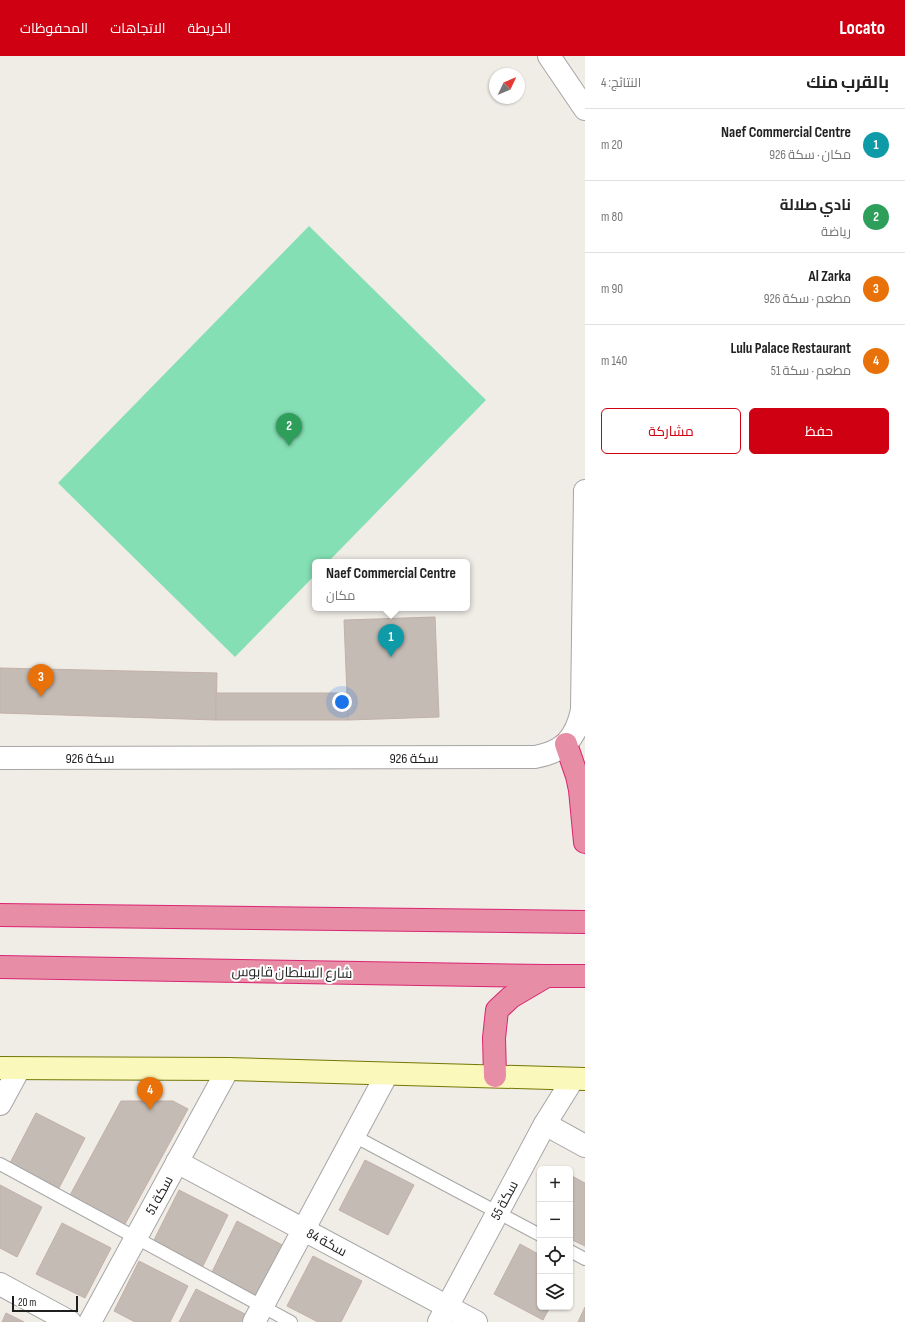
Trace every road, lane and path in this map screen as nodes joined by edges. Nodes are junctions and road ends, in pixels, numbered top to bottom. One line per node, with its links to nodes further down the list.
1 (549, 56): 2 (street)
2 (585, 109)
3 (585, 491): 4 (street, سكة 926)
4 (566, 744): 5 (street, سكة 926); 6 (highway)
5 (0, 758)
6 (585, 841)
7 (0, 915): 8 (highway)
8 (585, 922)
9 (0, 967): 10 (highway, شارع السلطان قابوس)
10 (545, 976): 11 (highway, شارع السلطان قابوس); 15 (highway)
11 (585, 976)
12 (10, 1069): 13 (street); 17 (street)
13 (228, 1069): 14 (street); 21 (street, سكة 51)
14 (387, 1074): 15 (street); 19 (street)
15 (495, 1076): 16 (street)
16 (579, 1079): 18 (street, سكة 55)
17 (0, 1104)
18 (545, 1124): 20 (street); 23 (street, سكة 55)
19 (354, 1136): 23 (lane); 24 (street)
20 (585, 1146)
21 (177, 1162): 24 (street, سكة 84); 26 (street, سكة 51)
22 (0, 1164): 26 (lane)
23 (497, 1213): 25 (lane); 31 (street, سكة 55)
24 (304, 1230): 30 (street); 31 (street, سكة 84)
25 (537, 1233)
26 (136, 1238): 30 (lane); 33 (street, سكة 51)
27 (573, 1253): 28 (lane)
28 (585, 1259)
29 (0, 1284): 32 (street)
30 (258, 1314): 34 (lane)
31 (443, 1314): 35 (street, سكة 84)
32 (70, 1322)
33 (90, 1322)
34 (290, 1322)
35 (476, 1322)

